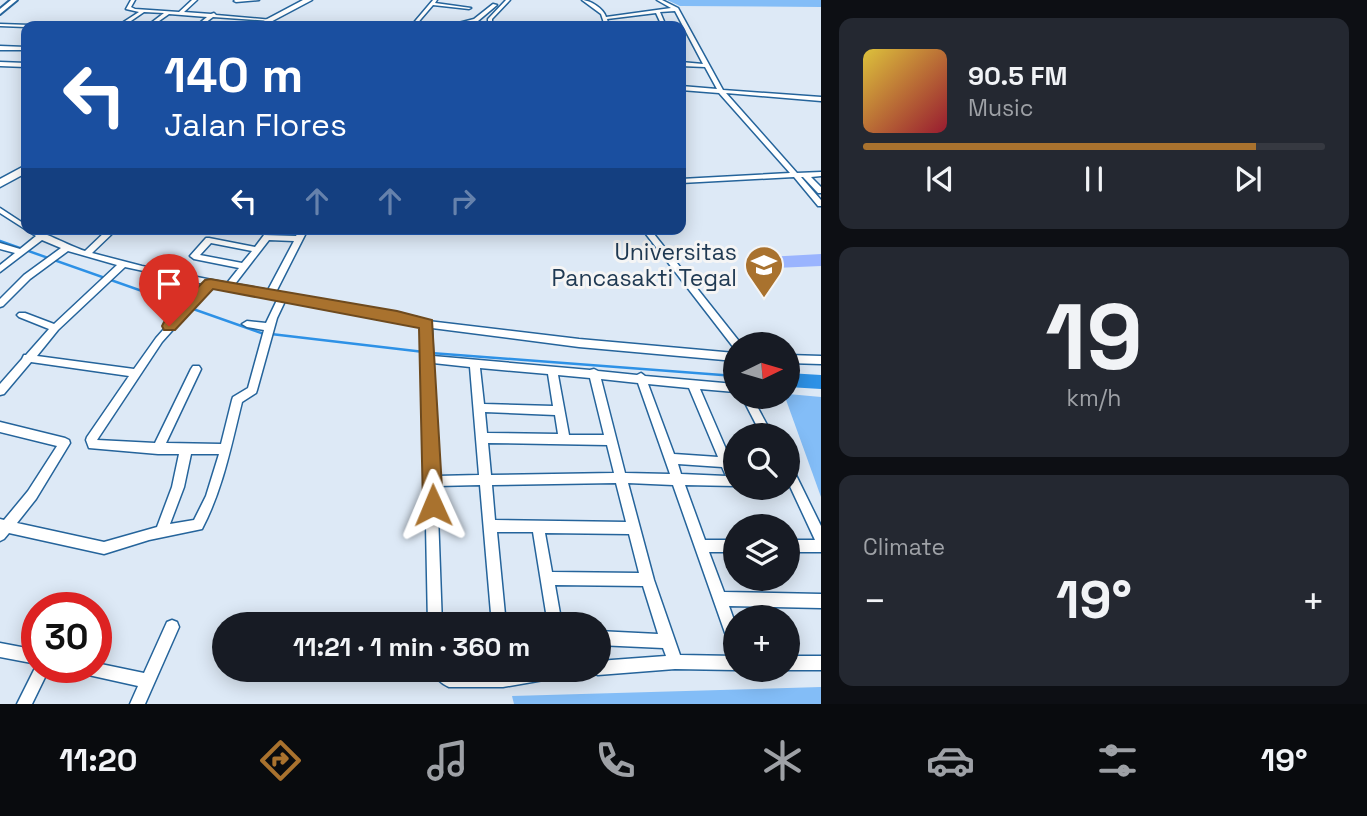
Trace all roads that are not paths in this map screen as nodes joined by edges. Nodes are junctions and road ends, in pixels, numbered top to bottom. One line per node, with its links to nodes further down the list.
1 (14, 0): 16 (street)
2 (133, 0): 17 (street)
3 (195, 0): 19 (street)
4 (229, 0): 5 (street)
5 (236, 0): 6 (street)
6 (257, 0)
7 (308, 0): 27 (highway)
8 (317, 0): 28 (highway)
9 (508, 0): 31 (street)
10 (584, 0): 22 (street)
11 (659, 0): 15 (street)
12 (433, 2): 14 (street); 29 (street)
13 (495, 5): 30 (street)
14 (469, 8)
15 (676, 9): 20 (street); 33 (street)
16 (1, 10)
17 (144, 11): 18 (street); 23 (street)
18 (169, 12): 19 (street); 24 (street)
19 (180, 13): 21 (street)
20 (658, 13): 22 (street); 32 (street)
21 (214, 14): 25 (street); 26 (street)
22 (607, 18)
23 (127, 21)
24 (156, 21)
25 (205, 21)
26 (258, 21)
27 (273, 21)
28 (274, 21)
29 (417, 21)
30 (477, 21)
31 (490, 21)
32 (662, 21)
33 (683, 21)
34 (0, 25): 35 (street)
35 (21, 26)
36 (686, 27): 42 (street)
37 (0, 48): 38 (street)
38 (21, 49)
39 (0, 64): 41 (street)
40 (686, 64): 42 (street)
41 (21, 65)
42 (707, 66): 44 (street)
43 (686, 88): 44 (street)
44 (720, 90): 45 (street); 48 (street)
45 (821, 99)
46 (21, 164): 51 (highway)
47 (21, 171): 53 (highway)
48 (793, 174): 49 (street); 52 (street); 55 (street)
49 (804, 174): 50 (street); 54 (street)
50 (821, 174)
51 (0, 176)
52 (686, 180)
53 (0, 184)
54 (821, 191)
55 (821, 204)
56 (0, 210): 57 (street)
57 (21, 224)
58 (107, 235): 67 (street)
59 (301, 235): 62 (street)
60 (651, 235): 81 (street)
61 (41, 236): 64 (street); 65 (street)
62 (299, 239): 66 (street); 73 (street)
63 (0, 246): 65 (street)
64 (66, 248): 67 (street); 75 (street)
65 (24, 249): 70 (street)
66 (257, 250): 69 (street); 69 (street)
67 (86, 254): 68 (street)
68 (123, 264): 71 (street); 79 (street)
69 (244, 266): 72 (street)
70 (0, 269)
71 (210, 283): 72 (street); 90 (street)
72 (229, 286): 73 (street)
73 (271, 294): 74 (street)
74 (283, 296): 78 (street); 80 (street)
75 (0, 303)
76 (22, 316): 79 (street)
77 (247, 324): 80 (street)
78 (427, 324): 82 (street); 84 (street)
79 (55, 328): 83 (street)
80 (269, 331): 104 (street)
81 (727, 332)
82 (723, 356)
83 (27, 358): 90 (street); 95 (street)
84 (428, 358): 87 (street); 110 (street)
85 (800, 359): 86 (street)
86 (821, 360)
87 (475, 364): 89 (street); 96 (street)
88 (196, 369): 102 (street)
89 (552, 371): 91 (street); 97 (street)
90 (134, 373): 102 (street)
91 (594, 373): 92 (street); 101 (street)
92 (641, 377): 93 (street); 106 (street)
93 (693, 385): 94 (street); 105 (street)
94 (723, 387)
95 (0, 391)
96 (480, 408): 97 (street); 100 (street)
97 (559, 411): 99 (street)
98 (0, 427): 117 (street)
99 (564, 437): 100 (street); 101 (street)
100 (483, 438): 109 (street)
101 (610, 440): 108 (street)
102 (158, 449): 103 (street)
103 (186, 449): 104 (street); 118 (street)
104 (225, 449): 118 (street)
105 (723, 457)
106 (670, 459): 107 (street); 111 (street)
107 (723, 462)
108 (622, 478): 109 (street); 111 (street); 116 (street)
109 (486, 479): 110 (street); 114 (street)
110 (433, 481): 129 (street)
111 (678, 481): 112 (street); 120 (street)
112 (723, 481)
113 (800, 498): 119 (street)
114 (490, 526): 115 (street); 130 (street)
115 (538, 526): 116 (street); 124 (street)
116 (633, 528): 125 (street)
117 (2, 529): 118 (street)
118 (161, 531)
119 (821, 539)
120 (702, 546): 121 (street); 126 (street)
121 (723, 546)
122 (800, 546): 123 (street)
123 (821, 546)
124 (548, 578): 125 (street); 131 (street)
125 (647, 580): 134 (street)
126 (721, 599): 127 (street); 128 (street)
127 (821, 601)
128 (723, 605)
129 (435, 612)
130 (498, 612)
131 (553, 612)
132 (172, 627): 143 (street)
133 (611, 639): 134 (street)
134 (665, 641): 137 (street)
135 (0, 650): 136 (street)
136 (21, 654)
137 (675, 662): 138 (street); 141 (street)
138 (723, 663)
139 (800, 663): 140 (street)
140 (821, 663)
141 (611, 667)
142 (112, 674): 143 (street)
143 (148, 681): 146 (street)
144 (35, 683): 145 (street)
145 (24, 704)
146 (137, 704)

